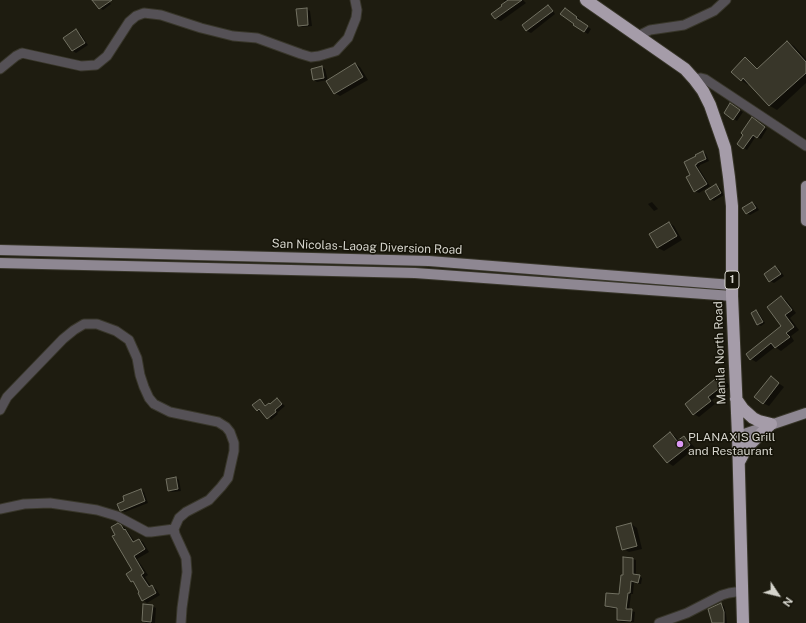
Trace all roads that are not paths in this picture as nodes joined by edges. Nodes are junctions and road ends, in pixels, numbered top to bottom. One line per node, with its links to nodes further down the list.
1 (355, 0): 5 (street)
2 (586, 0): 4 (highway, Manila North Road / 1)
3 (726, 0): 4 (street)
4 (638, 36): 6 (highway, Manila North Road / 1)
5 (0, 69)
6 (694, 79): 7 (street); 12 (highway, Manila North Road / 1)
7 (806, 146)
8 (806, 186): 9 (main road)
9 (806, 221)
10 (0, 250): 12 (main road, San Nicolas-Laoag Diversion Road)
11 (0, 263): 12 (main road, San Nicolas-Laoag Diversion Road)
12 (732, 291): 13 (highway, Manila North Road / 1)
13 (736, 398): 16 (highway); 17 (highway, Manila North Road / 1)
14 (0, 410): 20 (street)
15 (806, 413): 16 (main road)
16 (771, 424): 17 (main road); 18 (highway)
17 (738, 436): 18 (highway, Manila North Road / 1)
18 (738, 463): 21 (highway, Manila North Road / 1)
19 (0, 509): 20 (street)
20 (174, 529): 22 (street)
21 (742, 592): 23 (street); 24 (highway, Manila North Road / 1)
22 (181, 623)
23 (659, 623)
24 (743, 623)

